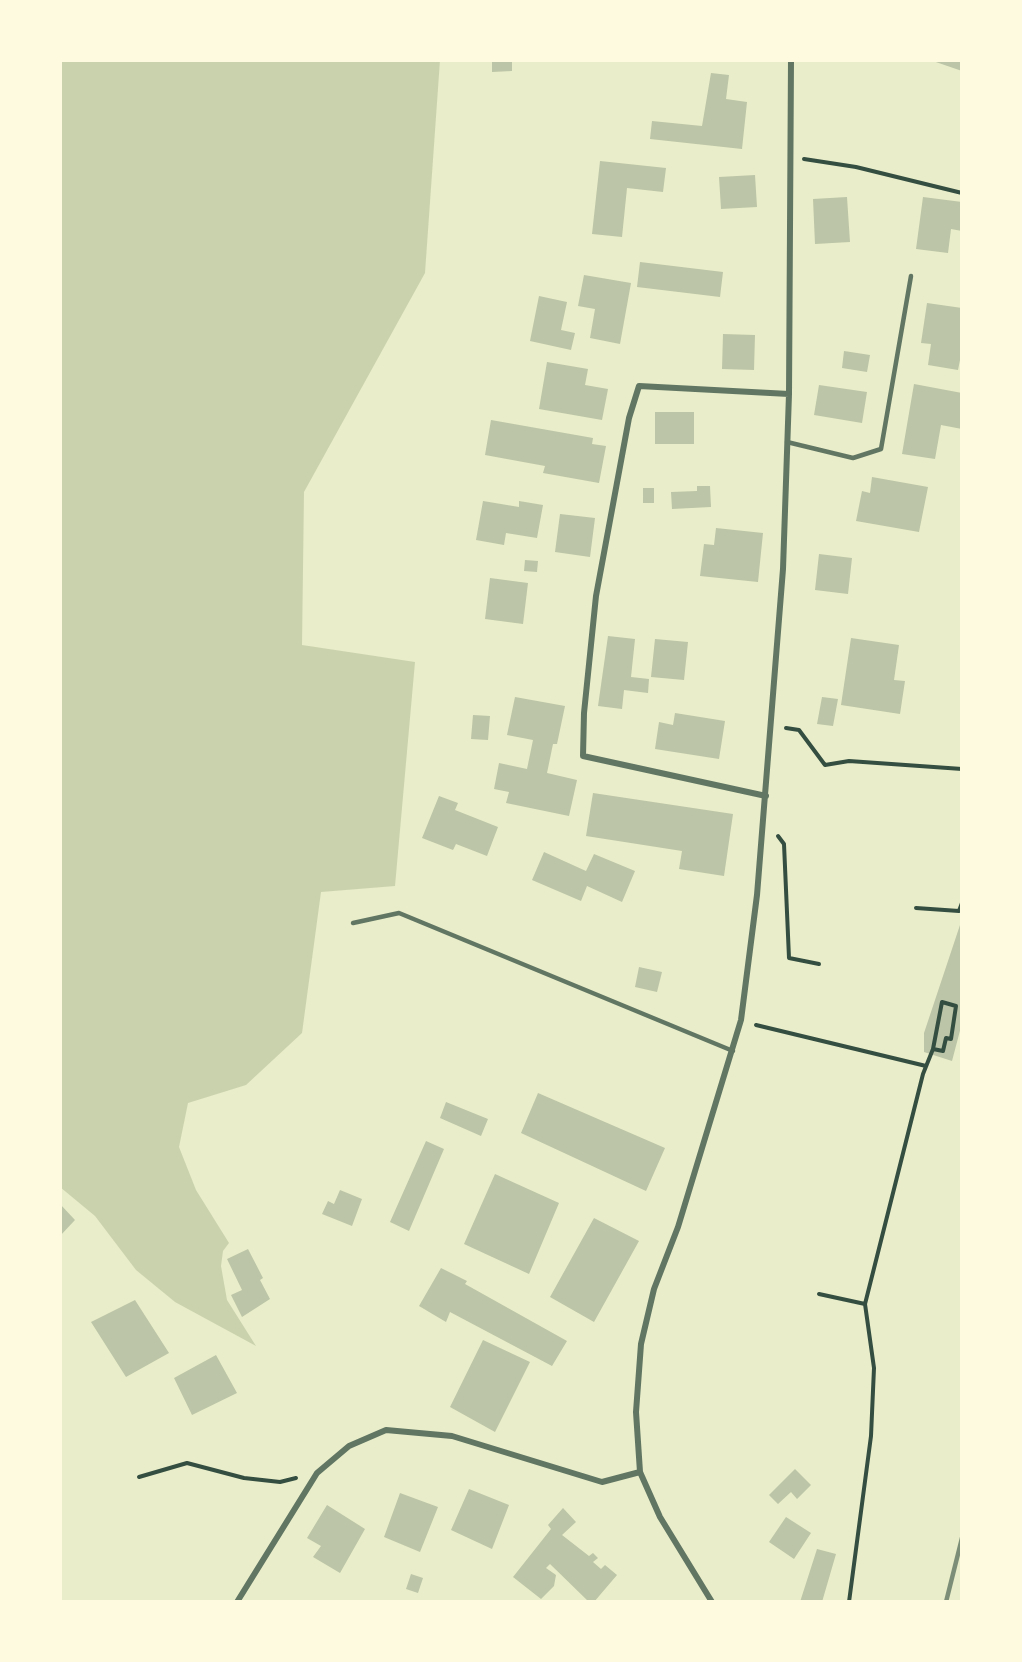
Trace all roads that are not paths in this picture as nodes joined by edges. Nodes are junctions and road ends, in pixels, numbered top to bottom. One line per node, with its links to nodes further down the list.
1 (790, 60): 3 (street)
2 (911, 276): 4 (lane)
3 (789, 394): 4 (street); 5 (street)
4 (787, 442): 5 (street)
5 (766, 796): 7 (street)
6 (353, 923): 7 (lane)
7 (733, 1051): 8 (street)
8 (640, 1472): 9 (street); 10 (street)
9 (237, 1602)
10 (712, 1602)

